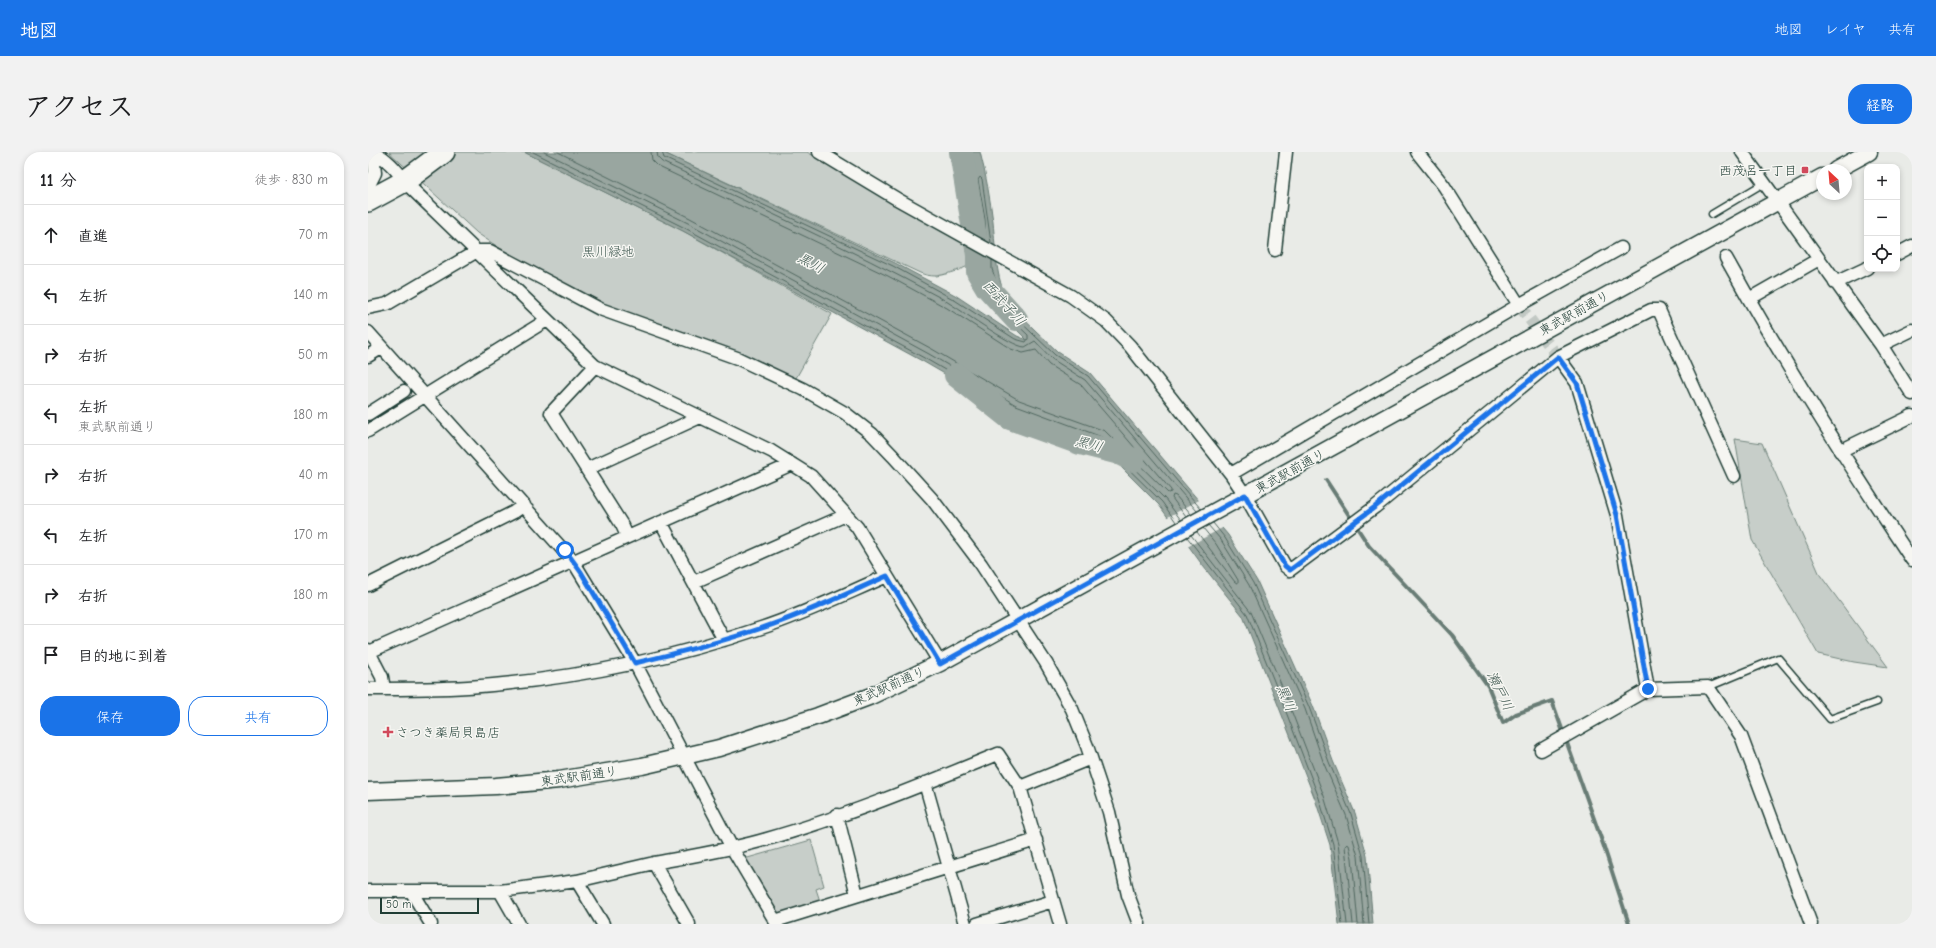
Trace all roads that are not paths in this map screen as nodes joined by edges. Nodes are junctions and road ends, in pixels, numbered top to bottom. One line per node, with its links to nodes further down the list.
1 (373, 152): 9 (street); 12 (street)
2 (444, 152): 9 (highway)
3 (819, 152): 46 (street)
4 (1286, 152): 18 (street)
5 (1417, 152): 26 (street)
6 (1742, 152): 11 (street)
7 (1869, 152): 8 (street)
8 (1847, 164)
9 (410, 178): 13 (highway); 19 (street)
10 (1816, 180): 14 (street, 東武駅前通り)
11 (1764, 183): 14 (street); 15 (lane)
12 (368, 187)
13 (368, 201)
14 (1777, 202): 22 (street); 48 (street, 東武駅前通り)
15 (1712, 214)
16 (1912, 246): 20 (street)
17 (1621, 248): 26 (street)
18 (1275, 250)
19 (477, 251): 27 (street); 28 (street); 58 (street)
20 (1900, 252)
21 (1726, 258): 25 (street)
22 (1819, 259): 24 (street); 25 (street)
23 (1864, 269): 24 (street)
24 (1836, 283): 31 (street)
25 (1749, 299): 43 (street)
26 (1519, 305): 46 (street)
27 (368, 308)
28 (547, 320): 35 (street); 38 (street)
29 (1912, 330): 31 (street)
30 (368, 332): 32 (street)
31 (1881, 345): 37 (street)
32 (381, 348): 33 (street); 38 (street)
33 (368, 356)
34 (1558, 357): 47 (street); 48 (street); 66 (street)
35 (595, 366): 41 (street); 45 (street)
36 (404, 391): 39 (street)
37 (1912, 394)
38 (426, 395): 42 (street); 49 (street)
39 (368, 414)
40 (1912, 416): 43 (street)
41 (700, 417): 44 (street); 45 (street)
42 (368, 431)
43 (1840, 451): 53 (street)
44 (792, 464): 50 (street); 51 (street)
45 (586, 469): 52 (street)
46 (1231, 474): 48 (street)
47 (1734, 476)
48 (1240, 498): 58 (street, 東武駅前通り)
49 (524, 505): 54 (street); 57 (street)
50 (846, 514): 55 (street); 56 (street)
51 (661, 522): 52 (street); 56 (street)
52 (627, 536): 54 (street)
53 (1912, 560)
54 (573, 561): 60 (street); 61 (street)
55 (887, 576): 59 (street); 62 (street)
56 (694, 582): 59 (street)
57 (368, 585)
58 (1022, 618): 62 (street, 東武駅前通り); 70 (street)
59 (724, 640): 61 (street)
60 (368, 651): 65 (street)
61 (635, 663): 65 (street); 69 (street)
62 (940, 664): 69 (street, 東武駅前通り)
63 (1708, 687): 66 (street); 67 (lane); 94 (street)
64 (368, 689): 65 (street)
65 (384, 689)
66 (1648, 689): 68 (street)
67 (1877, 702)
68 (1541, 750)
69 (685, 756): 73 (street, 東武駅前通り); 76 (street)
70 (1091, 758): 72 (street); 93 (street)
71 (925, 784): 72 (street); 74 (street); 78 (street)
72 (1020, 787): 75 (street)
73 (368, 791)
74 (837, 816): 76 (street); 83 (street)
75 (1036, 840): 78 (street); 84 (street)
76 (732, 848): 77 (street); 85 (street)
77 (654, 863): 79 (street); 89 (street)
78 (948, 866): 83 (street); 90 (street)
79 (577, 881): 82 (street); 88 (street)
80 (368, 891): 81 (street)
81 (411, 891): 82 (street); 86 (street)
82 (500, 891): 87 (street)
83 (857, 895): 85 (street)
84 (1054, 901): 91 (street); 92 (street)
85 (776, 923)
86 (431, 924)
87 (519, 924)
88 (603, 924)
89 (689, 924)
90 (965, 924)
91 (977, 924)
92 (1060, 924)
93 (1139, 924)
94 (1811, 924)

